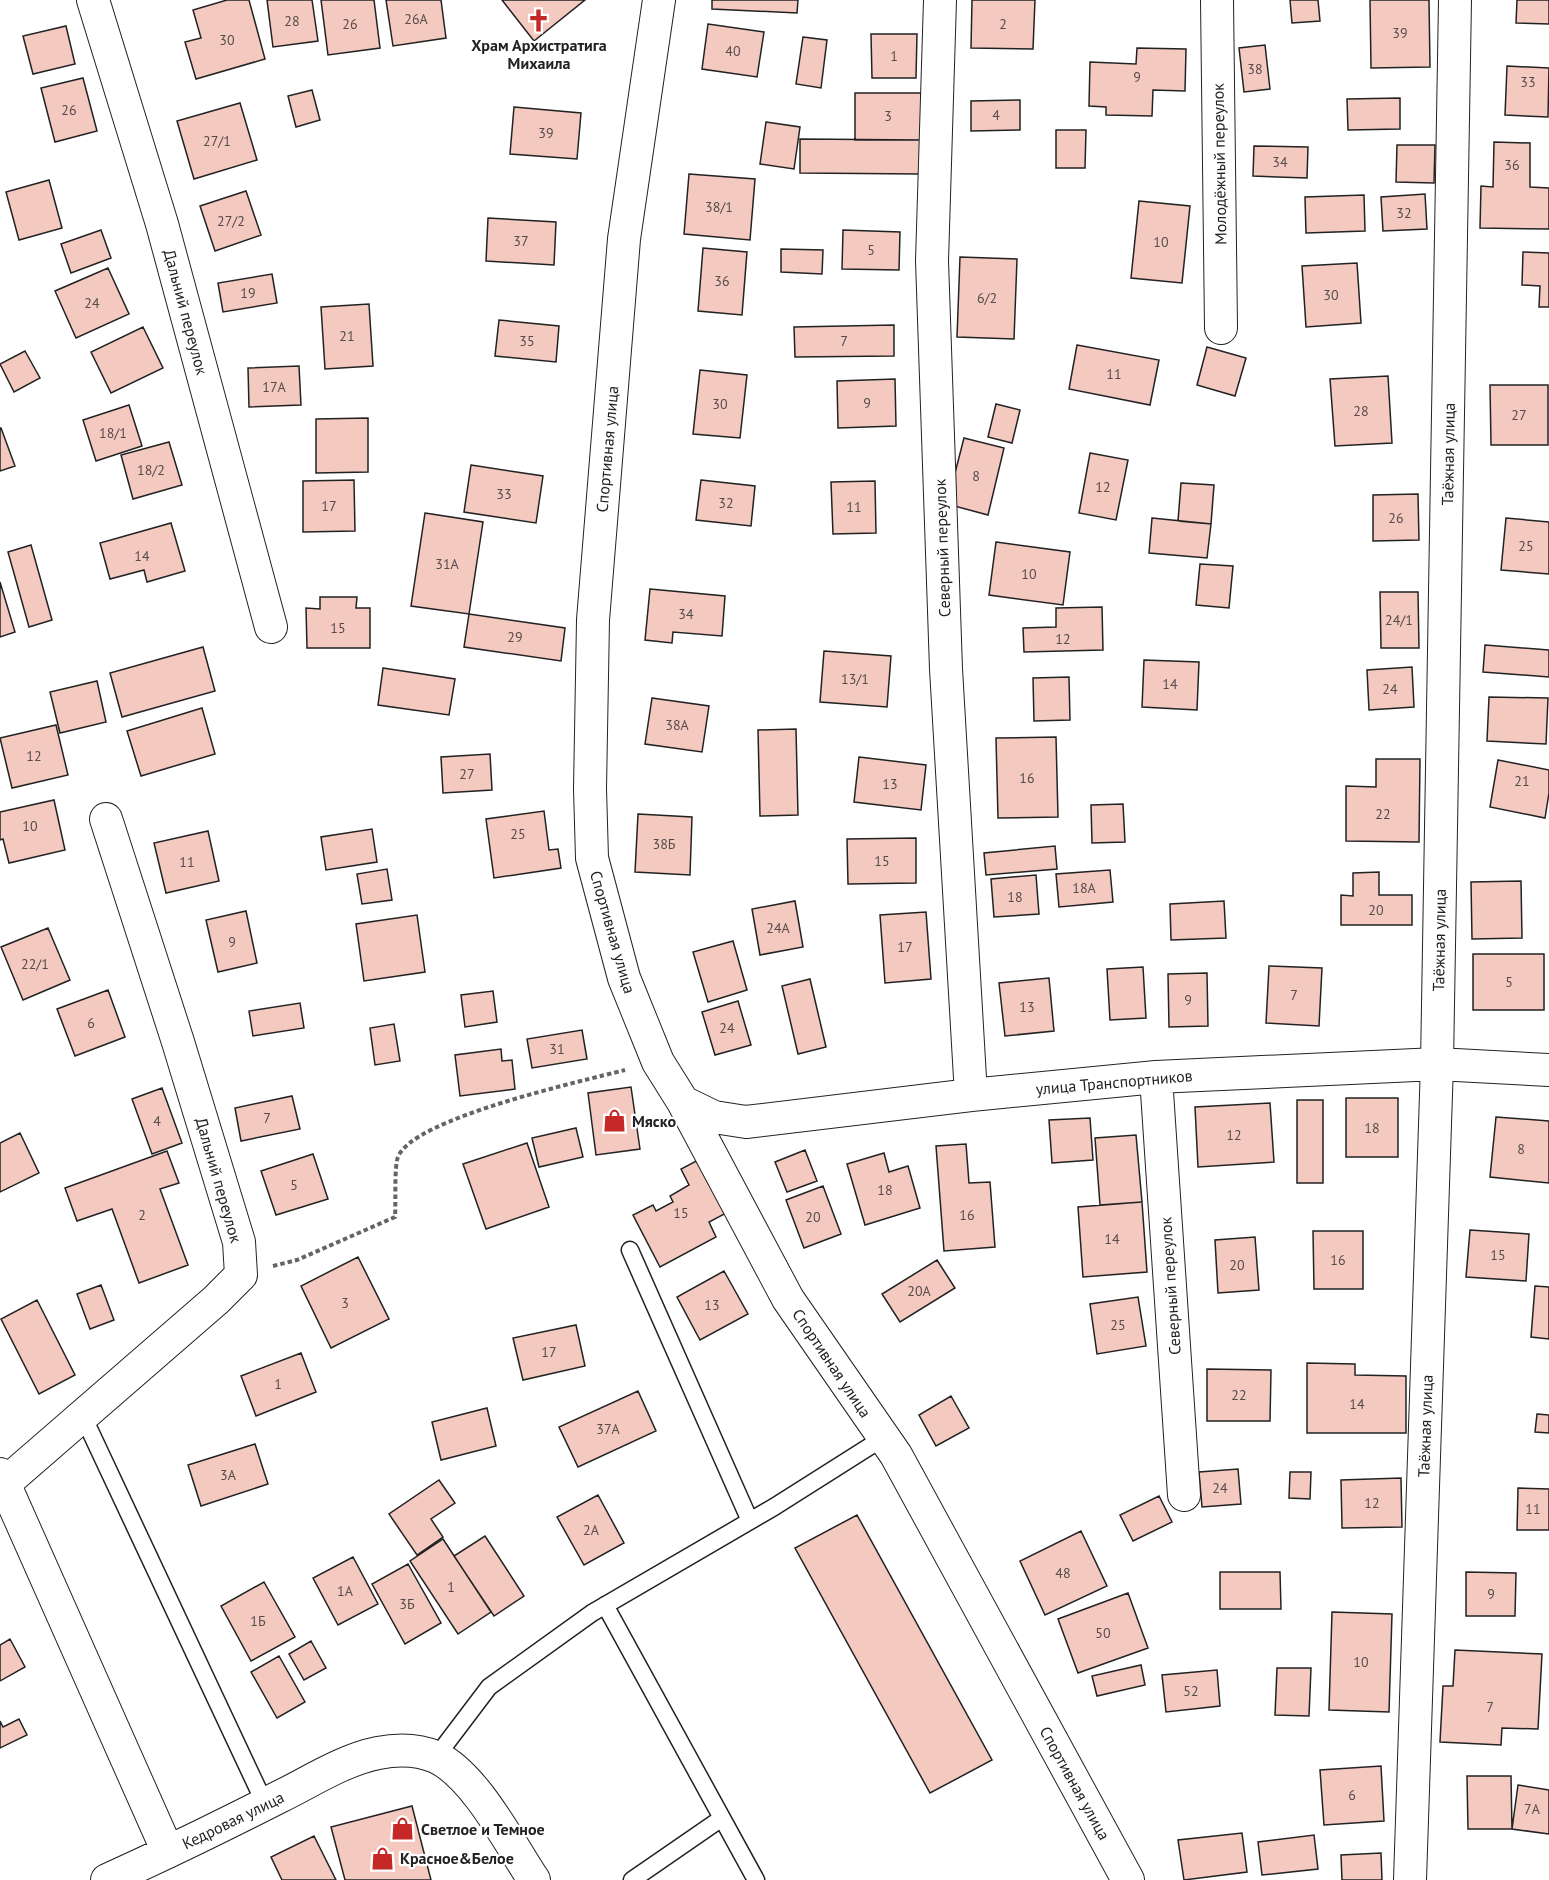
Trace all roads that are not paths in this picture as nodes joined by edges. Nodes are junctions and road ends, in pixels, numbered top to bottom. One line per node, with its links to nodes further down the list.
1 (93, 0): 7 (street, Дальний переулок)
2 (658, 0): 13 (street, Спортивная улица)
3 (940, 0): 12 (street, Северный переулок)
4 (1217, 0): 6 (street, Молодёжный переулок)
5 (1455, 0): 9 (street, Таёжная улица)
6 (1221, 328)
7 (271, 627)
8 (106, 819): 15 (street, Дальний переулок)
9 (1437, 1064): 10 (street, улица Транспортников); 11 (street, улица Транспортников); 30 (street, Таёжная улица)
10 (1549, 1070)
11 (1156, 1077): 12 (street, улица Транспортников); 18 (street, Северный переулок)
12 (971, 1095): 13 (street, улица Транспортников)
13 (683, 1102): 16 (street, Спортивная улица)
14 (630, 1250): 19 (lane)
15 (83, 1416): 17 (street); 22 (lane)
16 (883, 1438): 19 (lane); 29 (street, Спортивная улица)
17 (2, 1479): 24 (street, Кедровая улица)
18 (1184, 1495)
19 (750, 1521): 20 (lane)
20 (605, 1605): 21 (lane); 23 (lane)
21 (436, 1757): 22 (street, Кедровая улица); 26 (street, Кедровая улица)
22 (265, 1804): 24 (street, Кедровая улица)
23 (722, 1818): 27 (lane); 28 (lane)
24 (168, 1852): 25 (street)
25 (107, 1880)
26 (534, 1880)
27 (632, 1880)
28 (756, 1880)
29 (1128, 1880)
30 (1410, 1880)

